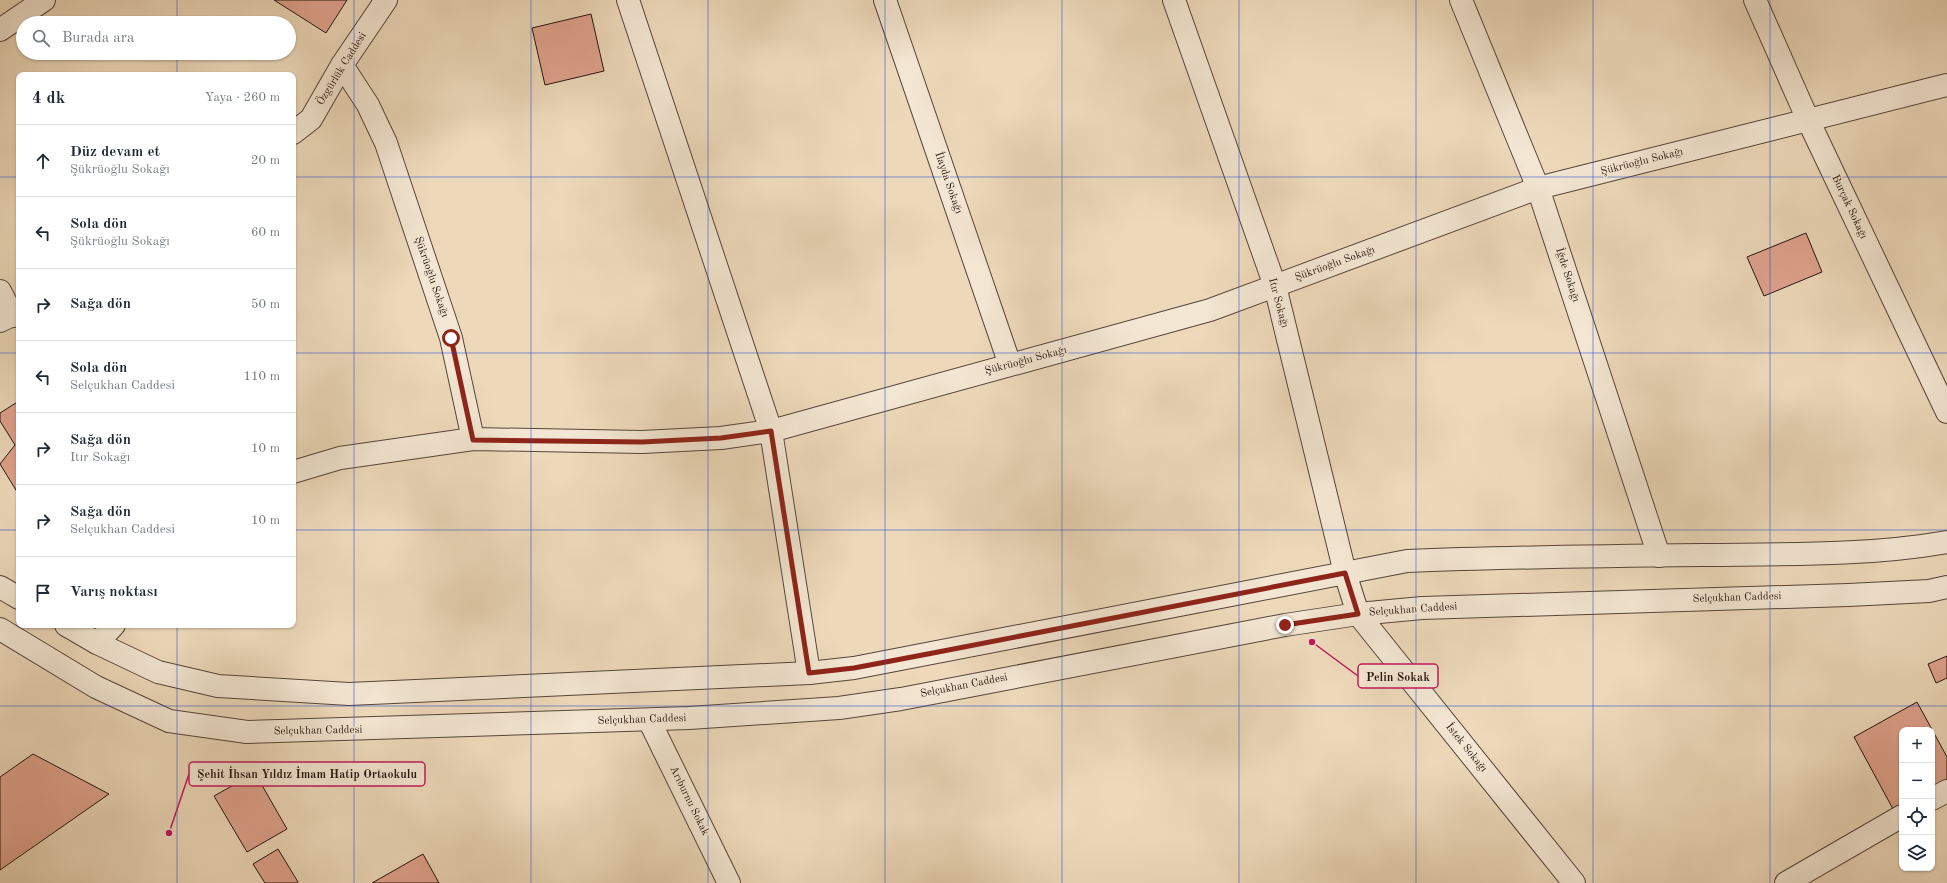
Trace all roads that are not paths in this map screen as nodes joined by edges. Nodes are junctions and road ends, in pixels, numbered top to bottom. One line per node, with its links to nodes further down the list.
1 (44, 0): 8 (street)
2 (386, 0): 11 (street, Özgürlük Caddesi)
3 (628, 0): 21 (street)
4 (885, 0): 19 (street, İlayda Sokağı)
5 (1174, 0): 16 (street, Itır Sokağı)
6 (1461, 0): 15 (street, İğde Sokağı)
7 (1755, 0): 13 (street, Burçak Sokağı)
8 (21, 16)
9 (16, 19): 10 (street)
10 (0, 30)
11 (342, 65): 14 (street, Özgürlük Caddesi); 22 (street, Şükrüoğlu Sokağı)
12 (1947, 85): 13 (street, Şükrüoğlu Sokağı)
13 (1808, 120): 15 (street, Şükrüoğlu Sokağı); 20 (street, Burçak Sokağı)
14 (296, 131)
15 (1538, 188): 16 (street, Şükrüoğlu Sokağı); 25 (street, İğde Sokağı)
16 (1275, 286): 19 (street, Şükrüoğlu Sokağı); 26 (street, Itır Sokağı)
17 (0, 291): 18 (street)
18 (11, 316)
19 (1010, 365): 21 (street, Şükrüoğlu Sokağı)
20 (1947, 412)
21 (771, 431): 22 (street, Şükrüoğlu Sokağı); 35 (street)
22 (473, 440): 23 (street)
23 (296, 471)
24 (1947, 542): 25 (street)
25 (1659, 556): 26 (street)
26 (1345, 573): 30 (street, Itır Sokağı); 35 (street)
27 (0, 587): 29 (street)
28 (1947, 587): 30 (street, Selçukhan Caddesi)
29 (16, 596)
30 (1358, 614): 36 (street, Selçukhan Caddesi); 41 (street, İstek Sokağı)
31 (71, 628): 34 (street)
32 (111, 628): 34 (street)
33 (0, 629): 36 (street, Selçukhan Caddesi)
34 (97, 643): 35 (street)
35 (809, 673)
36 (649, 720): 40 (street, Arıburnu Sokak)
37 (1947, 791): 38 (street)
38 (1935, 797)
39 (1899, 818): 42 (street)
40 (729, 883)
41 (1574, 883)
42 (1786, 883)

